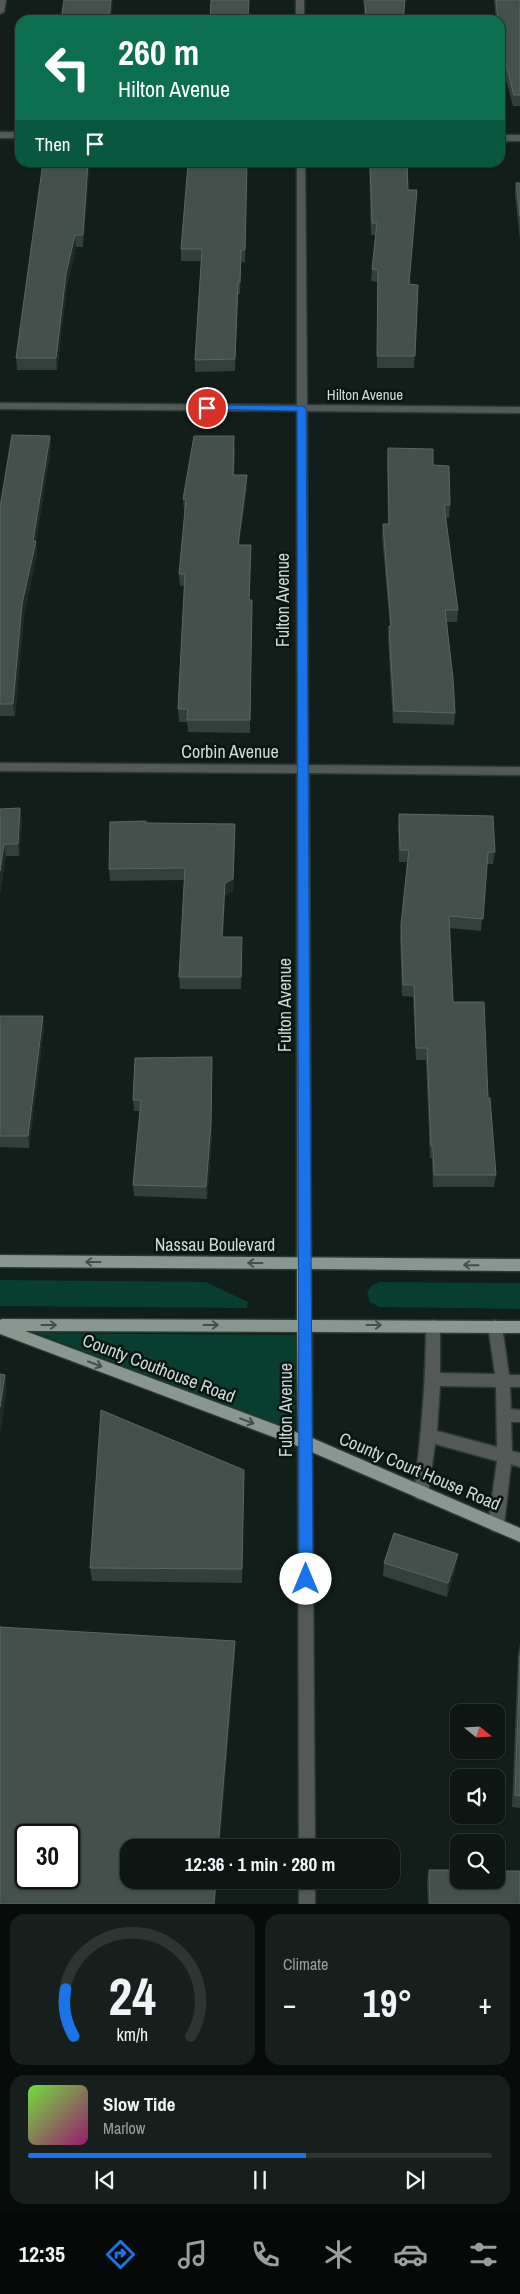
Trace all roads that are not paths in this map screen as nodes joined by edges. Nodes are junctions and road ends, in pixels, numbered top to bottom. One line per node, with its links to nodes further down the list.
1 (2, 0): 3 (street)
2 (300, 0): 4 (street)
3 (0, 12)
4 (300, 15)
5 (0, 135): 6 (street)
6 (15, 135)
7 (505, 138): 8 (street)
8 (520, 138)
9 (301, 167): 11 (street, Fulton Avenue)
10 (0, 406): 11 (street, Hilton Avenue)
11 (302, 408): 12 (street, Hilton Avenue); 14 (street, Fulton Avenue)
12 (520, 410)
13 (0, 768): 14 (street, Corbin Avenue)
14 (303, 769): 15 (street, Corbin Avenue); 17 (street, Fulton Avenue)
15 (520, 771)
16 (0, 1261): 17 (main road, Nassau Boulevard, one-way to 16)
17 (304, 1263): 18 (main road, Nassau Boulevard, one-way to 17); 19 (main road, Fulton Avenue)
18 (520, 1265)
19 (304, 1325): 20 (main road, one-way to 20); 23 (main road, one-way to 19); 30 (main road, Fulton Avenue)
20 (433, 1326): 21 (main road); 24 (street)
21 (495, 1326): 22 (main road); 25 (street)
22 (520, 1326)
23 (0, 1327): 30 (main road, County Couthouse Road, one-way to 30)
24 (433, 1378): 25 (street); 29 (street)
25 (503, 1381): 26 (street); 27 (street)
26 (520, 1382)
27 (505, 1414): 28 (street); 31 (street)
28 (520, 1416)
29 (429, 1436): 31 (street); 33 (street)
30 (305, 1442): 33 (main road, County Court House Road); 36 (street, Fulton Avenue)
31 (505, 1457): 32 (street); 34 (street)
32 (520, 1460)
33 (421, 1493): 34 (main road, County Court House Road)
34 (496, 1525): 35 (main road, County Court House Road)
35 (520, 1535)
36 (307, 1839)
37 (307, 1889): 38 (street)
38 (307, 1904)

